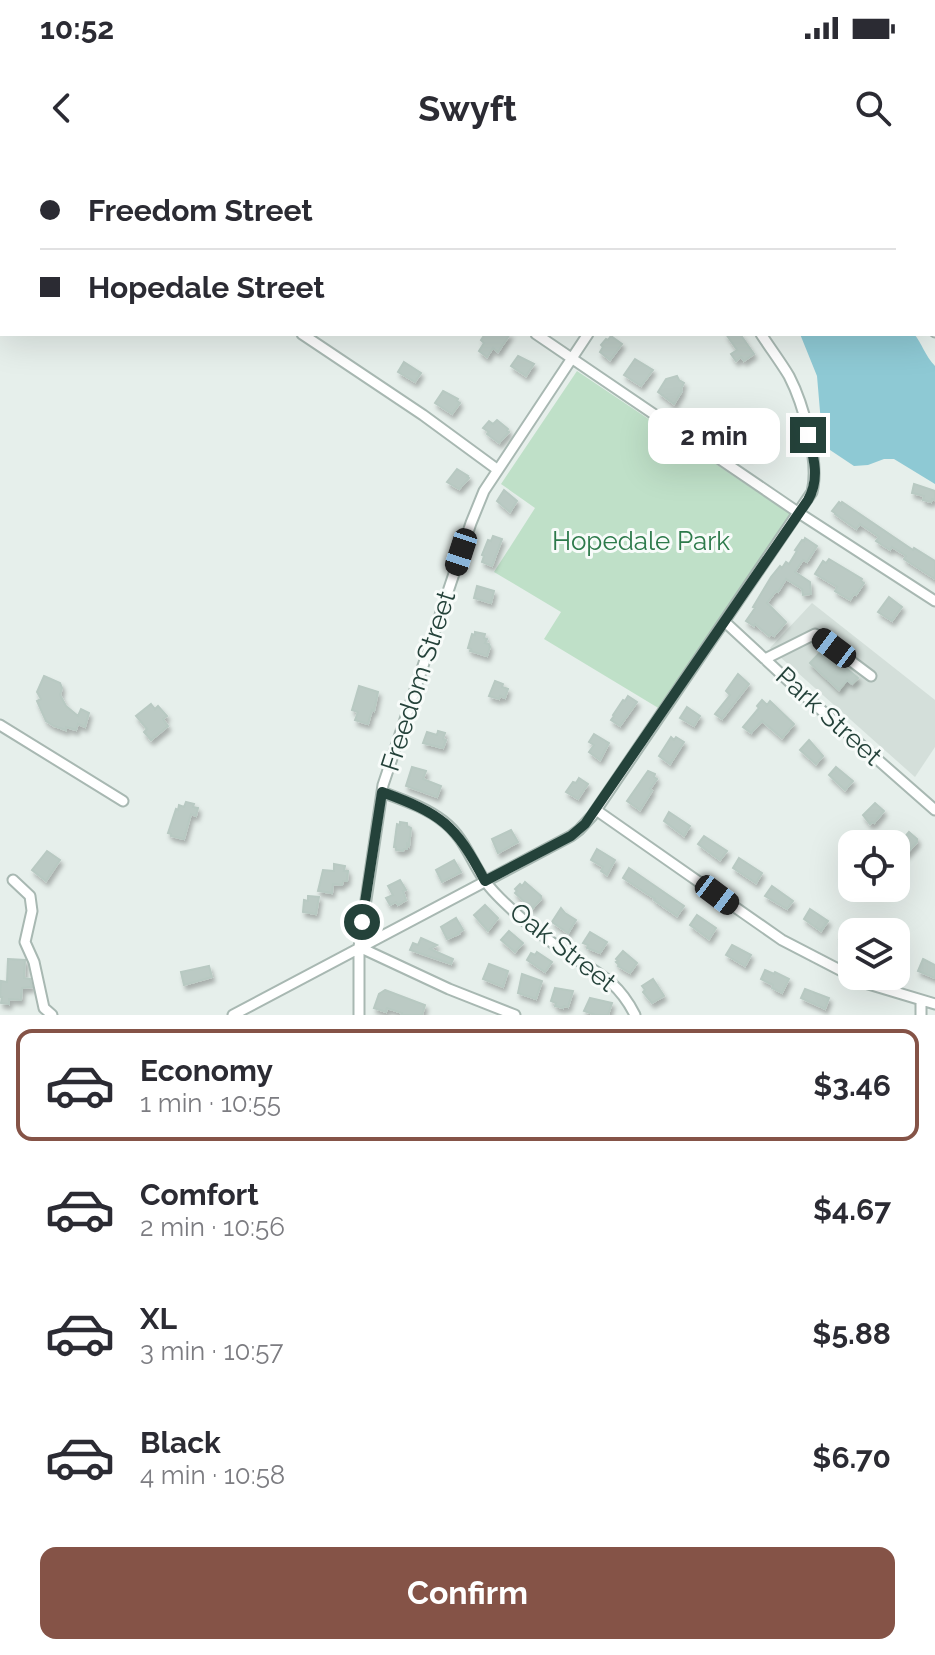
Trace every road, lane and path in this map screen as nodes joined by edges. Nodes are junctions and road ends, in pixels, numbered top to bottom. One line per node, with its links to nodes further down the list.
1 (305, 336): 6 (street)
2 (539, 336): 5 (street)
3 (587, 336): 5 (street, Freedom Street)
4 (762, 336): 7 (street)
5 (572, 359): 6 (street, Freedom Street); 7 (street)
6 (498, 470): 13 (street, Freedom Street)
7 (799, 513): 8 (street); 9 (street)
8 (935, 601)
9 (725, 622): 10 (street, Park Street); 15 (street)
10 (765, 659): 11 (street); 16 (street, Park Street)
11 (871, 676)
12 (0, 725): 14 (street)
13 (382, 792): 18 (street, Oak Street); 19 (street, Freedom Street)
14 (123, 801)
15 (596, 810): 18 (street); 20 (street)
16 (935, 810)
17 (13, 880): 22 (street)
18 (485, 881): 19 (street); 26 (street, Oak Street)
19 (359, 947): 23 (street); 24 (street, Freedom Street); 25 (street)
20 (921, 1000): 21 (street); 27 (street)
21 (935, 1004)
22 (52, 1015)
23 (233, 1015)
24 (359, 1015)
25 (515, 1015)
26 (635, 1015)
27 (921, 1015)

